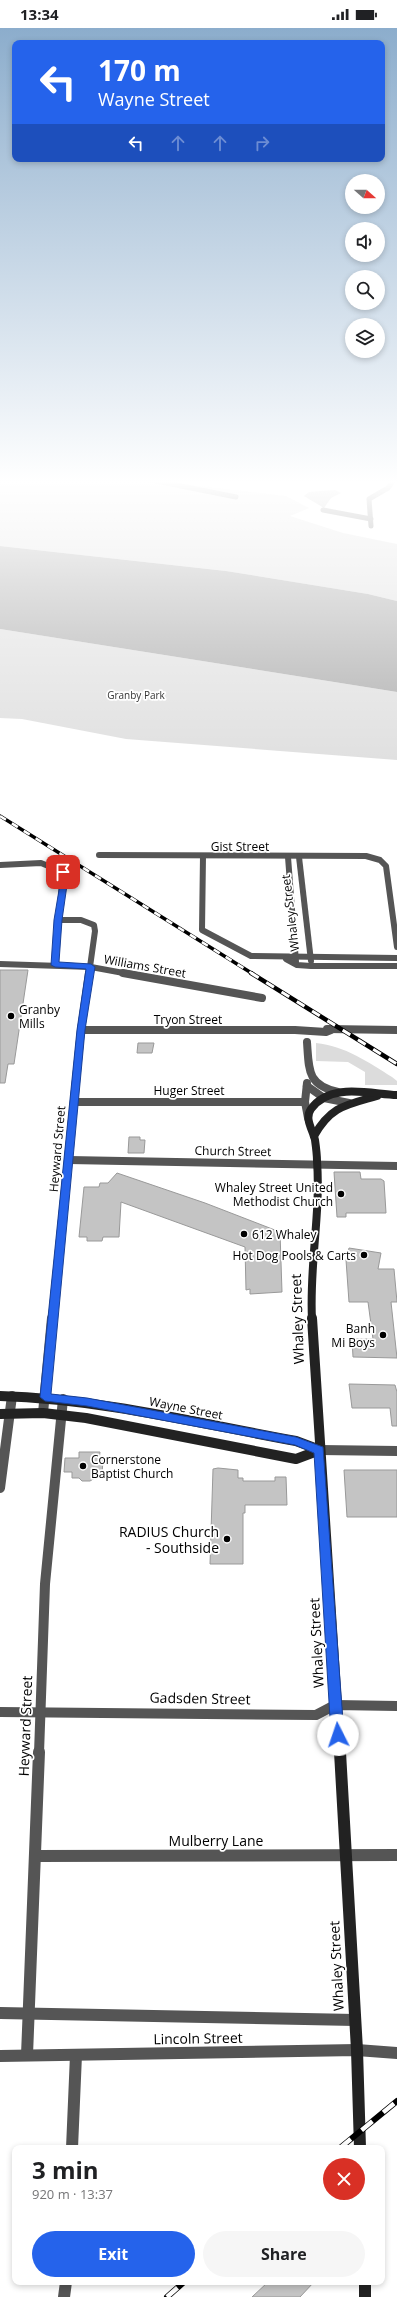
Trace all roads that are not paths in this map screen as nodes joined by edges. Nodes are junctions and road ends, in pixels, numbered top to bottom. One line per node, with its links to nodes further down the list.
1 (99, 855): 2 (street, Gist Street)
2 (203, 856): 3 (street, Gist Street); 10 (street)
3 (288, 857): 4 (street, Gist Street); 10 (street, Whaley Street)
4 (299, 857): 7 (street, Gist Street); 8 (street, Whaley Street)
5 (0, 865): 6 (street)
6 (58, 920): 12 (street); 15 (street, Heyward Street)
7 (397, 947)
8 (311, 958): 9 (street); 10 (street); 13 (street, Whaley Street)
9 (397, 958)
10 (296, 961): 13 (street)
11 (0, 964): 12 (street, Williams Street)
12 (55, 965): 15 (street, Williams Street)
13 (311, 966): 14 (street)
14 (397, 966)
15 (91, 967): 16 (street, Williams Street); 17 (street, Heyward Street)
16 (262, 998)
17 (81, 1030): 18 (street, Tryon Street); 26 (street, Heyward Street)
18 (397, 1030)
19 (307, 1042): 20 (street)
20 (311, 1078): 21 (street, Whaley Street); 22 (street)
21 (307, 1086): 25 (street); 27 (street, Whaley Street)
22 (338, 1092): 23 (main road); 25 (main road)
23 (378, 1095): 24 (main road); 28 (main road)
24 (397, 1095)
25 (324, 1098): 28 (street); 29 (main road)
26 (74, 1102): 27 (street, Huger Street); 31 (street, Heyward Street)
27 (304, 1102): 29 (street, Whaley Street)
28 (349, 1103): 30 (main road)
29 (308, 1118): 30 (main road, Whaley Street)
30 (314, 1136): 32 (main road, Whaley Street)
31 (69, 1160): 32 (street, Church Street); 36 (street, Heyward Street)
32 (317, 1165): 33 (street, Church Street); 41 (main road, Whaley Street)
33 (397, 1166)
34 (0, 1396): 35 (main road, Wayne Street)
35 (12, 1396): 36 (main road, Wayne Street); 38 (street)
36 (45, 1397): 37 (main road, Wayne Street); 39 (street, Heyward Street)
37 (62, 1399): 40 (street, Heyward Street); 41 (main road, Wayne Street)
38 (4, 1414): 39 (main road, Wayne Street); 43 (street)
39 (43, 1414): 40 (main road, Wayne Street)
40 (60, 1414): 41 (main road, Wayne Street); 47 (street, Heyward Street)
41 (320, 1450): 42 (street, Wayne Street); 44 (main road, Whaley Street)
42 (397, 1451)
43 (0, 1488)
44 (335, 1705): 45 (street, Gadsden Street); 47 (street, Gadsden Street); 48 (main road, Whaley Street)
45 (397, 1706)
46 (0, 1712): 47 (street, Gadsden Street)
47 (40, 1712): 49 (street, Heyward Street)
48 (346, 1854): 49 (street, Mulberry Lane); 50 (street, Mulberry Lane); 53 (main road, Whaley Street)
49 (35, 1856): 51 (street, Heyward Street)
50 (397, 1856)
51 (28, 2012): 52 (street, Lincoln Street); 53 (street, Lincoln Street); 56 (street, Heyward Street)
52 (0, 2013)
53 (355, 2020): 54 (main road, Whaley Street)
54 (357, 2050): 55 (street, Lincoln Street); 57 (street, Lincoln Street); 60 (main road, Whaley Street)
55 (397, 2052)
56 (27, 2055): 57 (street, Lincoln Street); 58 (street, Lincoln Street)
57 (76, 2055): 59 (street)
58 (0, 2056)
59 (72, 2145)
60 (360, 2145)
61 (66, 2285): 63 (street)
62 (365, 2285): 64 (main road)
63 (64, 2297)
64 (365, 2297)

